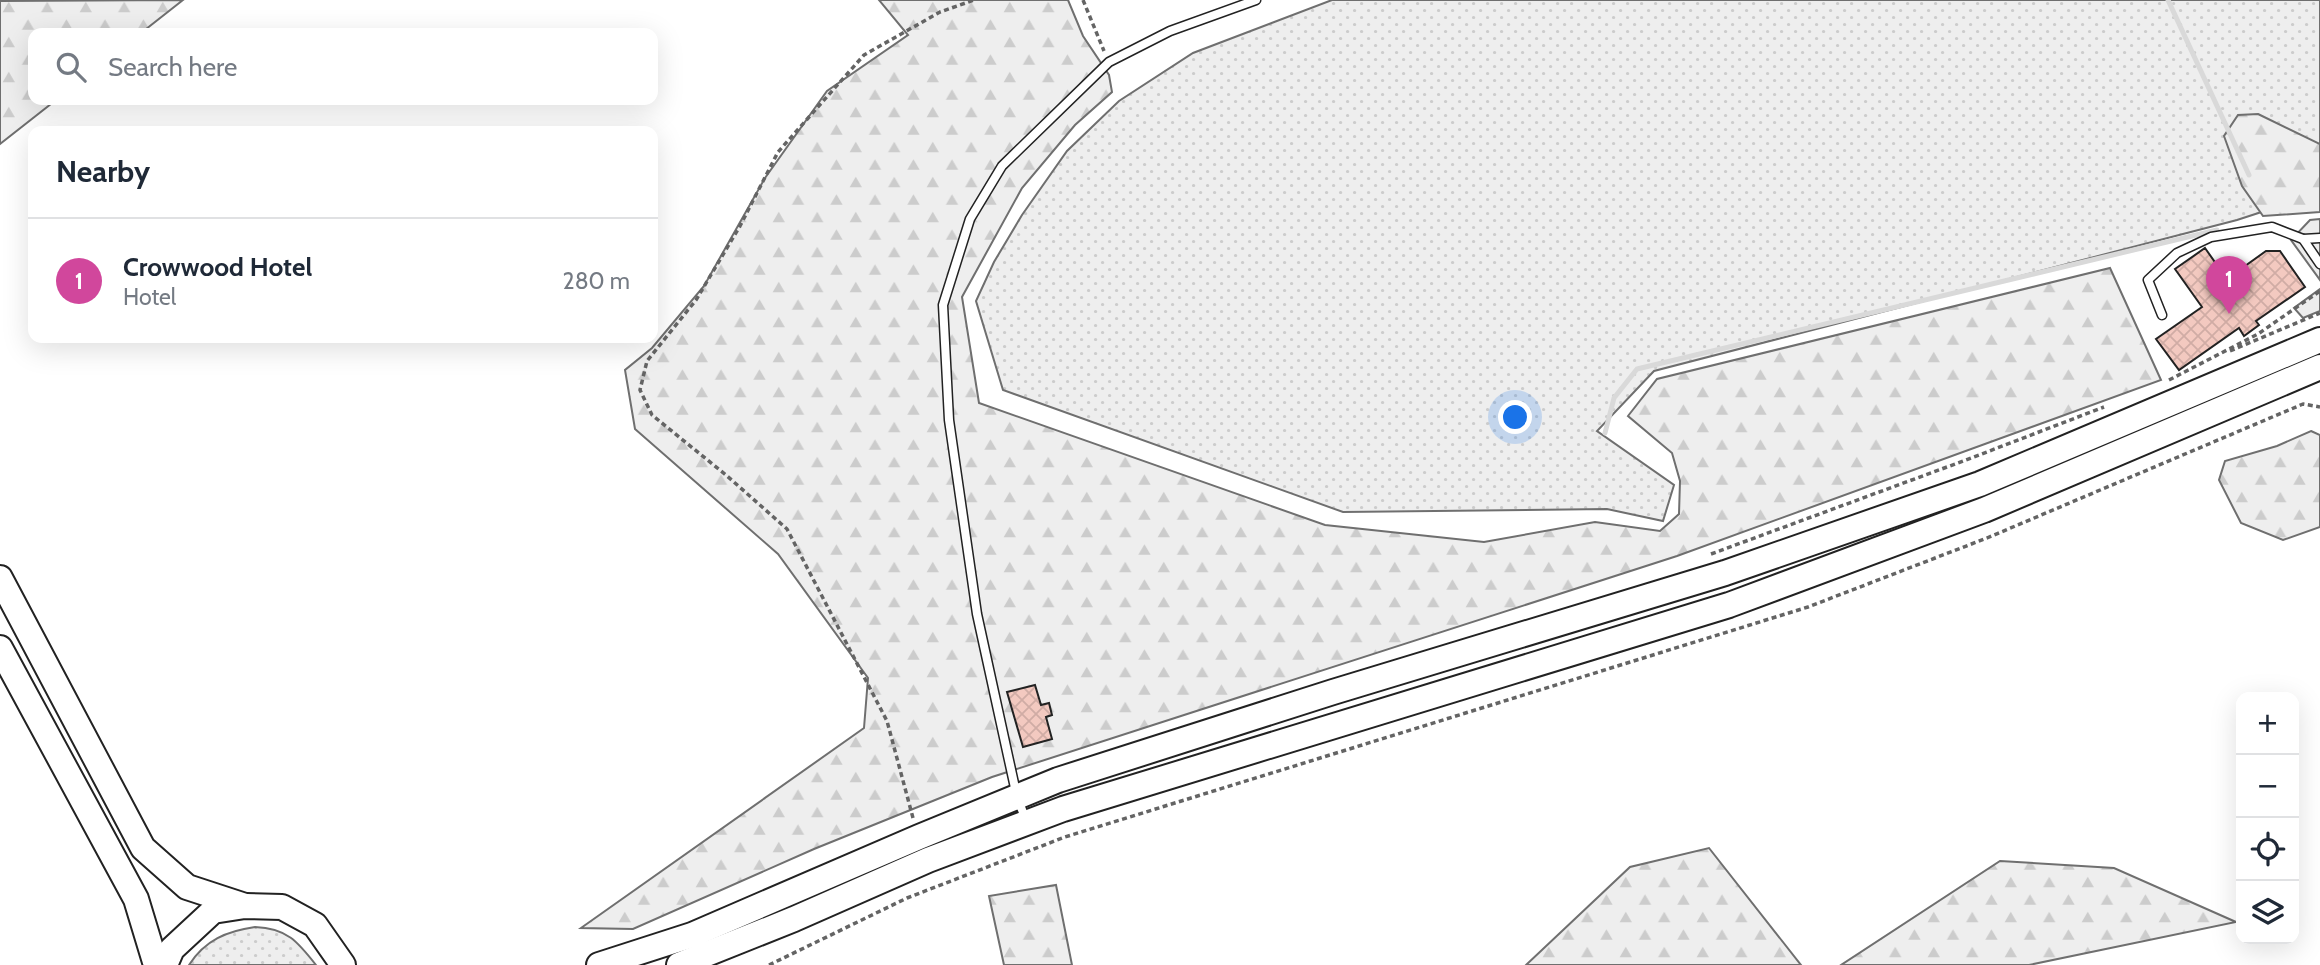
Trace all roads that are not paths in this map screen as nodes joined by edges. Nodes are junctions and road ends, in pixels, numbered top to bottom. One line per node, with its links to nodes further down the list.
1 (1256, 0): 12 (lane)
2 (2320, 238): 3 (lane)
3 (2303, 239): 4 (lane); 5 (lane)
4 (2320, 264)
5 (2162, 315)
6 (2320, 329): 8 (lane)
7 (2320, 340): 8 (main road)
8 (2283, 355): 12 (main road)
9 (2320, 367): 13 (main road)
10 (0, 578): 14 (main road)
11 (0, 648): 16 (main road)
12 (1017, 797): 13 (lane); 18 (main road)
13 (1027, 823): 19 (main road)
14 (245, 906): 15 (main road); 17 (main road)
15 (346, 963)
16 (156, 965)
17 (165, 965)
18 (599, 965)
19 (679, 965)

